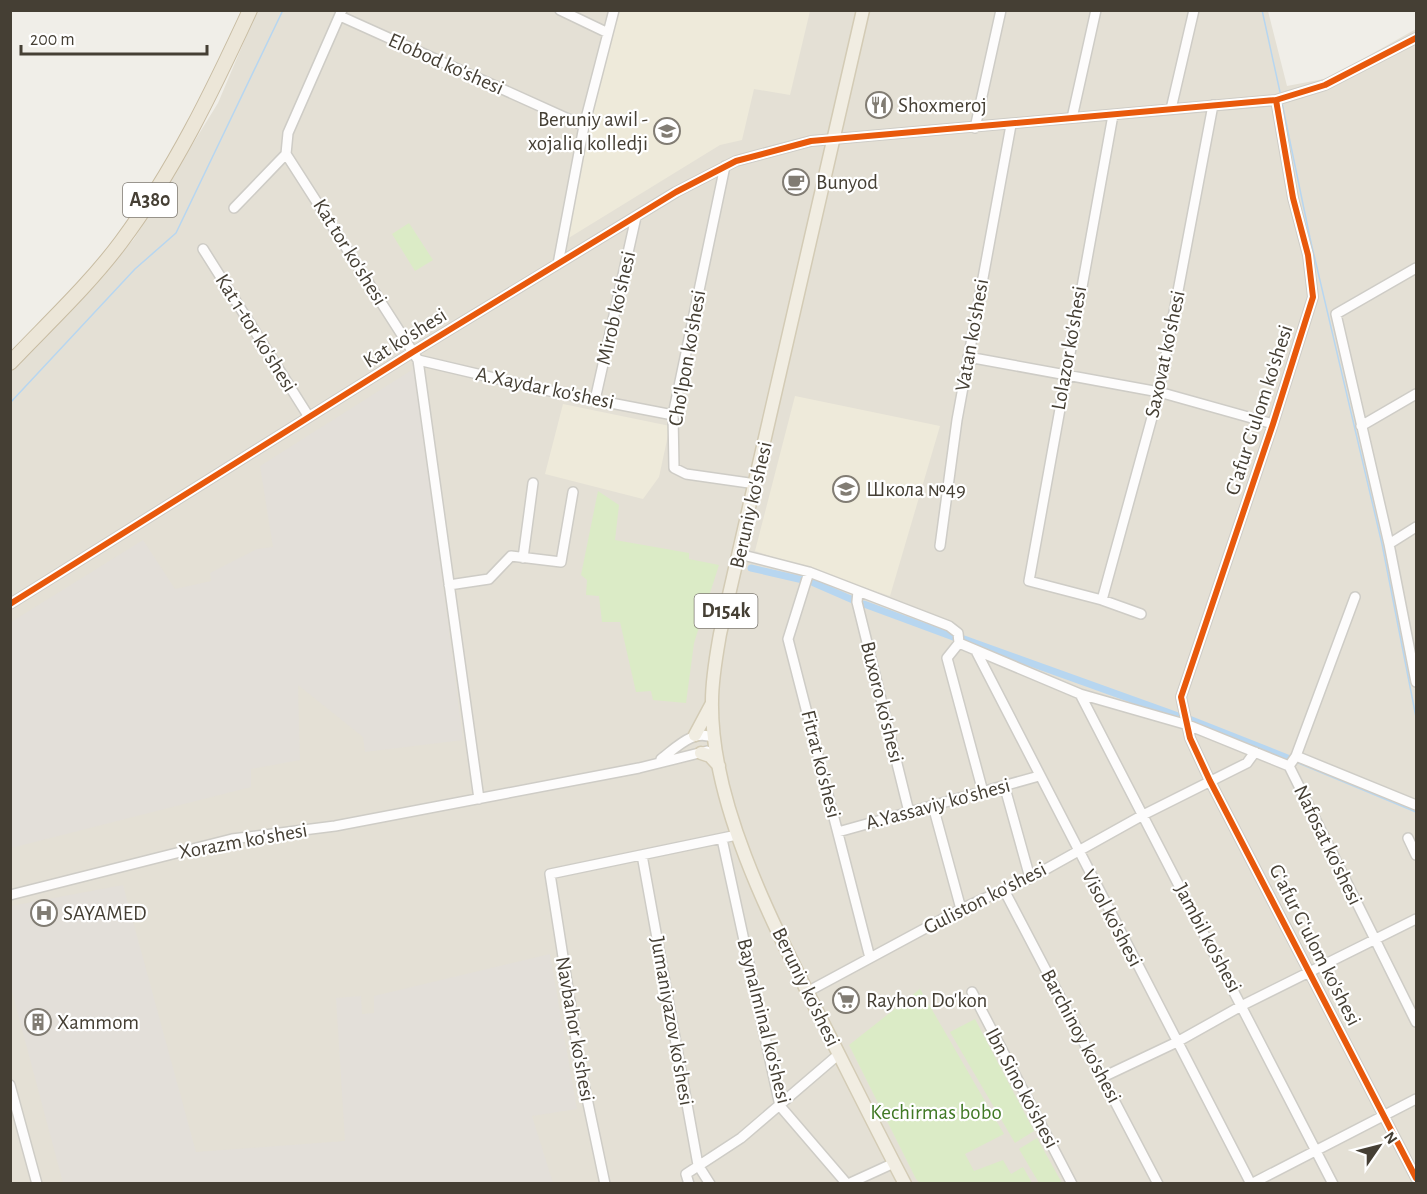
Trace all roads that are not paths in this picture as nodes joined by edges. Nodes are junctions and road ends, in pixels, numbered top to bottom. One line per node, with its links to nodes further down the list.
1 (250, 10): 29 (highway, A380)
2 (560, 10): 9 (street)
3 (614, 10): 9 (street)
4 (863, 10): 19 (main road, Beruniy ko'shesi / D154k)
5 (1001, 10): 18 (street)
6 (1096, 10): 15 (street)
7 (1194, 10): 13 (street)
8 (341, 13): 17 (street, Elobod ko'shesi); 20 (street)
9 (608, 33): 17 (street)
10 (1416, 38): 11 (street, Kat ko'shesi)
11 (1276, 100): 12 (street, Kat ko'shesi); 36 (street, G'afur G'ulom ko'shesi)
12 (1213, 105): 13 (street, Kat ko'shesi); 31 (street, Saxovat ko'shesi)
13 (1171, 109): 14 (street, Kat ko'shesi)
14 (1113, 115): 15 (street, Kat ko'shesi); 30 (street, Lolazor ko'shesi)
15 (1072, 118): 16 (street, Kat ko'shesi)
16 (1011, 125): 18 (street, Kat ko'shesi); 28 (street, Vatan ko'shesi)
17 (584, 126): 25 (street)
18 (975, 128): 19 (street, Kat ko'shesi)
19 (833, 138): 21 (street, Kat ko'shesi); 39 (main road, Beruniy ko'shesi / D154k)
20 (286, 154): 22 (street); 27 (street, Kat tor ko'shesi)
21 (725, 166): 23 (street, Kat ko'shesi); 34 (street, Cho'lpon ko'shesi)
22 (234, 208)
23 (636, 217): 25 (street, Kat ko'shesi); 33 (street, Mirob ko'shesi)
24 (203, 249): 35 (street, Kat 1-tor ko'shesi)
25 (558, 264): 27 (street, Kat ko'shesi)
26 (1416, 268): 37 (street)
27 (415, 356): 33 (street, A.Xaydar ko'shesi); 35 (street, Kat ko'shesi); 47 (street)
28 (968, 357): 30 (street); 43 (street, Vatan ko'shesi)
29 (10, 363)
30 (1065, 372): 31 (street); 50 (street, Lolazor ko'shesi)
31 (1159, 392): 36 (street); 50 (street, Saxovat ko'shesi)
32 (1416, 394): 37 (street)
33 (595, 400): 34 (street, A.Xaydar ko'shesi)
34 (673, 415): 39 (street, Cho'lpon ko'shesi)
35 (309, 417): 51 (street, Kat ko'shesi)
36 (1273, 424): 58 (street, G'afur G'ulom ko'shesi)
37 (1360, 426): 42 (street)
38 (533, 483): 45 (street)
39 (756, 484): 44 (main road, Beruniy ko'shesi / D154k)
40 (573, 492): 45 (street)
41 (1416, 527): 42 (street)
42 (1389, 544): 55 (street)
43 (940, 546)
44 (739, 554): 46 (street); 57 (main road, Beruniy ko'shesi / D154k)
45 (523, 558): 47 (street)
46 (809, 572): 48 (street); 76 (street, Fitrat ko'shesi)
47 (449, 585): 71 (street)
48 (858, 591): 53 (street); 74 (street, Buxoro ko'shesi)
49 (1354, 597): 63 (street, Nafosat ko'shesi)
50 (1102, 600): 52 (street)
51 (10, 604)
52 (1141, 614)
53 (959, 643): 54 (street); 70 (street)
54 (976, 651): 56 (street); 67 (street, Visol ko'shesi)
55 (1416, 682)
56 (1080, 694): 58 (street); 75 (street, Jambil ko'shesi)
57 (712, 704): 59 (main road); 60 (main road, Beruniy ko'shesi / D154k)
58 (1188, 724): 61 (street); 68 (street, Gʻafur Gʻulom ko'shesi)
59 (695, 735): 60 (street); 64 (street)
60 (715, 740): 62 (street); 66 (main road, Beruniy ko'shesi / D154k)
61 (1255, 752): 65 (street); 68 (street, Guliston ko'shesi)
62 (701, 753): 64 (street); 66 (main road)
63 (1296, 756): 65 (street, Nafosat ko'shesi); 72 (street)
64 (656, 762): 71 (street, Xorazm ko'shesi)
65 (1289, 766): 88 (street, Nafosat ko'shesi)
66 (720, 768): 77 (main road, Beruniy ko'shesi / D154k)
67 (1039, 776): 69 (street, A.Yassaviy ko'shesi); 80 (street, Visol ko'shesi)
68 (1210, 781): 75 (street, Guliston ko'shesi); 90 (street, Gʻafur Gʻulom ko'shesi)
69 (1005, 788): 70 (street, A.Yassaviy ko'shesi); 83 (street)
70 (983, 792): 73 (street, A.Yassaviy ko'shesi)
71 (479, 799): 85 (street, Xorazm ko'shesi)
72 (1416, 805)
73 (933, 807): 74 (street, A.Yassaviy ko'shesi); 86 (street)
74 (909, 812): 76 (street, A.Yassaviy ko'shesi)
75 (1143, 815): 80 (street, Guliston ko'shesi); 93 (street, Jambil ko'shesi)
76 (838, 831): 89 (street, Fitrat ko'shesi)
77 (737, 835): 78 (street); 91 (main road, Beruniy ko'shesi / D154k)
78 (722, 838): 81 (street); 100 (street, Baynalminal ko'shesi)
79 (1408, 838): 82 (street)
80 (1077, 850): 83 (street, Guliston ko'shesi); 95 (street, Visol ko'shesi)
81 (642, 855): 104 (street, Jumaniyazov ko'shesi); 108 (street, Navbahor ko'shesi)
82 (1416, 855)
83 (1029, 878): 84 (street, Guliston ko'shesi)
84 (1004, 890): 86 (street, Guliston ko'shesi); 97 (street, Barchinoy ko'shesi)
85 (10, 895)
86 (961, 909): 89 (street, Guliston ko'shesi)
87 (1416, 920): 88 (street)
88 (1376, 941): 90 (street); 94 (street, Nafosat ko'shesi)
89 (870, 958): 91 (street, Guliston ko'shesi)
90 (1311, 971): 93 (street); 101 (street, Gʻafur Gʻulom ko'shesi)
91 (807, 992): 96 (main road, Beruniy ko'shesi / D154k)
92 (972, 992): 112 (street, Ibn Sino ko'shesi)
93 (1243, 1005): 95 (street); 102 (street, Jambil ko'shesi)
94 (1416, 1022)
95 (1177, 1042): 97 (street); 114 (street, Visol ko'shesi)
96 (839, 1054): 100 (street); 103 (main road, Beruniy ko'shesi / D154k)
97 (1103, 1077): 113 (street, Barchinoy ko'shesi)
98 (10, 1085): 107 (street)
99 (1416, 1099): 101 (street)
100 (780, 1106): 104 (street); 110 (street, Baynalminal ko'shesi)
101 (1384, 1115): 102 (street); 106 (street, Gʻafur Gʻulom ko'shesi)
102 (1316, 1150): 114 (street); 115 (street, Jambil ko'shesi)
103 (894, 1163): 110 (street); 111 (main road, Beruniy ko'shesi / D154k)
104 (698, 1165): 105 (street); 109 (street, Jumaniyazov ko'shesi)
105 (688, 1179)
106 (1416, 1179)
107 (37, 1184)
108 (605, 1184)
109 (710, 1184)
110 (848, 1184)
111 (905, 1184)
112 (1072, 1184)
113 (1158, 1184)
114 (1251, 1184)
115 (1333, 1184)

